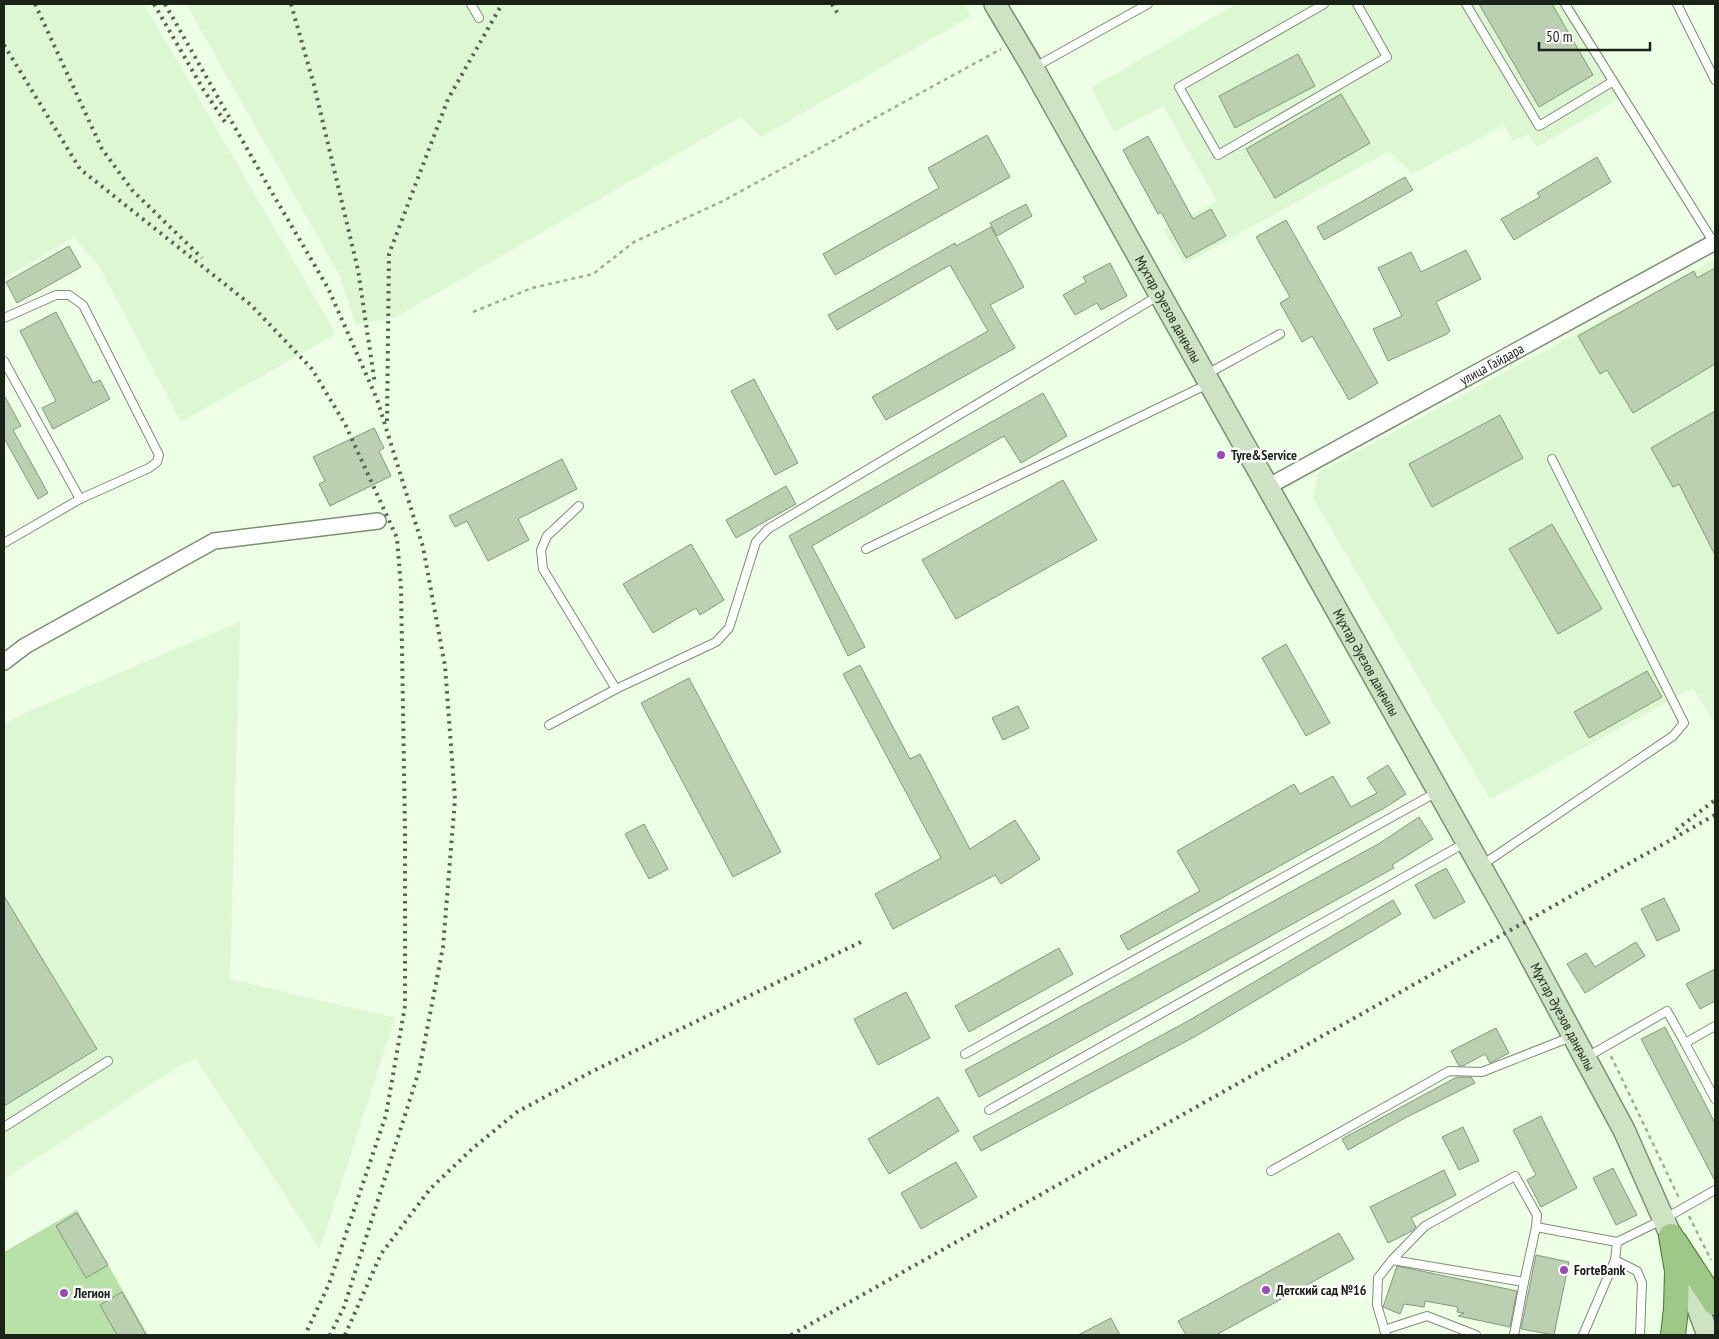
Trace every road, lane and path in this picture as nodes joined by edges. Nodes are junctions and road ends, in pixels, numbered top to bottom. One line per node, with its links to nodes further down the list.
1 (471, 4): 9 (lane)
2 (995, 4): 10 (main road, Мұхтар Әуезов даңғылы)
3 (1148, 4): 11 (lane)
4 (1324, 4): 5 (lane)
5 (1357, 4)
6 (1466, 4): 13 (lane)
7 (1564, 4): 13 (lane)
8 (1677, 4): 12 (lane)
9 (479, 18)
10 (1016, 41): 11 (main road, Мұхтар Әуезов даңғылы); 16 (path)
11 (1033, 68): 15 (main road, Мұхтар Әуезов даңғылы)
12 (1715, 80)
13 (1612, 82): 14 (lane)
14 (1714, 243): 22 (street, улица Гайдара)
15 (1160, 295): 20 (main road, Мұхтар Әуезов даңғылы); 29 (lane)
16 (473, 312)
17 (4, 318): 23 (lane)
18 (1280, 334): 20 (lane)
19 (4, 361): 23 (lane)
20 (1208, 379): 22 (main road, Мұхтар Әуезов даңғылы); 27 (lane)
21 (1552, 459): 33 (lane)
22 (1268, 486): 31 (main road, Мұхтар Әуезов даңғылы)
23 (80, 499): 26 (lane)
24 (579, 506): 29 (lane)
25 (378, 521): 28 (street)
26 (4, 543)
27 (866, 549)
28 (4, 662)
29 (616, 689): 30 (lane)
30 (549, 725)
31 (1438, 791): 32 (main road, Мұхтар Әуезов даңғылы); 38 (lane)
32 (1467, 842): 33 (main road, Мұхтар Әуезов даңғылы); 43 (lane)
33 (1480, 866): 35 (main road, Мұхтар Әуезов даңғылы)
34 (1715, 1026): 36 (lane)
35 (1573, 1037): 39 (main road, Мұхтар Әуезов даңғылы); 45 (lane)
36 (1685, 1044): 37 (lane); 41 (lane)
37 (1606, 1046): 39 (lane); 47 (path)
38 (965, 1054)
39 (1585, 1058): 49 (main road, Мұхтар Әуезов даңғылы)
40 (108, 1060): 44 (lane)
41 (1712, 1084): 42 (lane)
42 (1715, 1099)
43 (989, 1110)
44 (4, 1127)
45 (1271, 1171)
46 (1715, 1190): 47 (lane)
47 (1684, 1207): 49 (lane); 53 (path)
48 (1536, 1227): 50 (lane); 51 (lane); 54 (lane)
49 (1668, 1227): 50 (lane); 55 (main road); 61 (main road); 62 (main road, Мұхтар Әуезов даңғылы)
50 (1617, 1242): 52 (lane)
51 (1392, 1260): 54 (lane); 56 (lane)
52 (1615, 1260): 59 (lane); 60 (lane)
53 (1715, 1268)
54 (1524, 1282): 58 (lane)
55 (1715, 1303)
56 (1385, 1333): 57 (lane)
57 (1476, 1335)
58 (1514, 1335)
59 (1584, 1335)
60 (1640, 1335)
61 (1673, 1335)
62 (1708, 1335)

